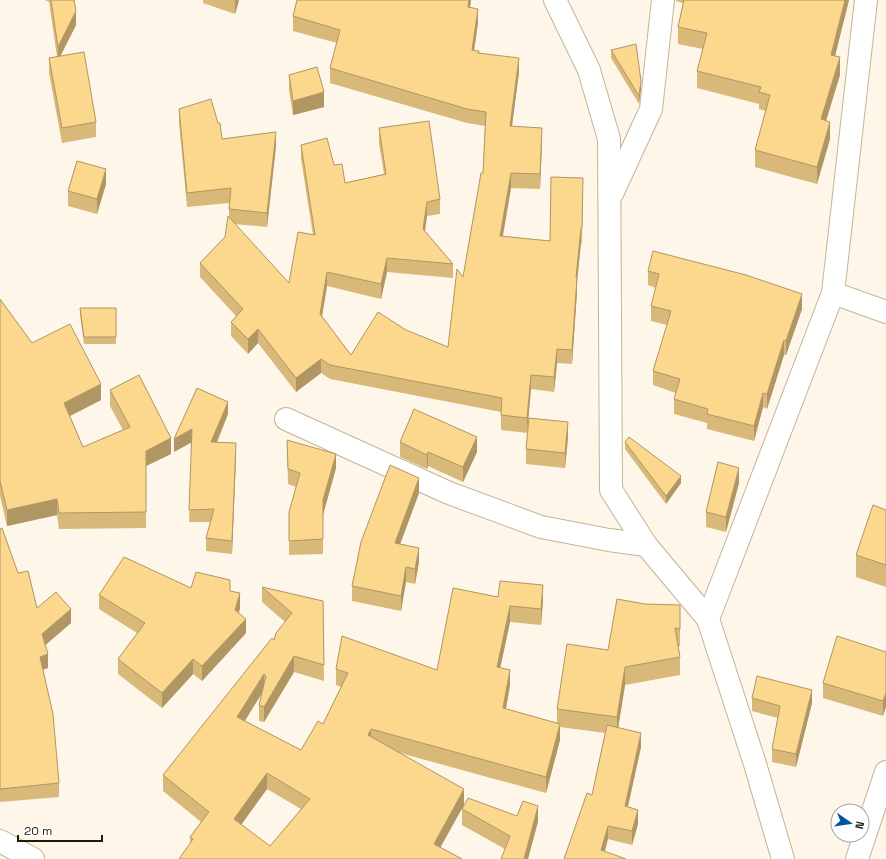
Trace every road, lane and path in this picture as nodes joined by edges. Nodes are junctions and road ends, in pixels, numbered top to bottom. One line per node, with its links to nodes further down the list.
1 (555, 0): 4 (street)
2 (663, 0): 4 (street)
3 (866, 0): 5 (street)
4 (609, 200): 8 (street)
5 (833, 293): 6 (street); 9 (street)
6 (886, 312)
7 (286, 419): 8 (street)
8 (646, 545): 9 (street)
9 (708, 619): 13 (street)
10 (886, 772): 14 (street)
11 (0, 841): 12 (street)
12 (33, 859)
13 (783, 859)
14 (857, 859)

